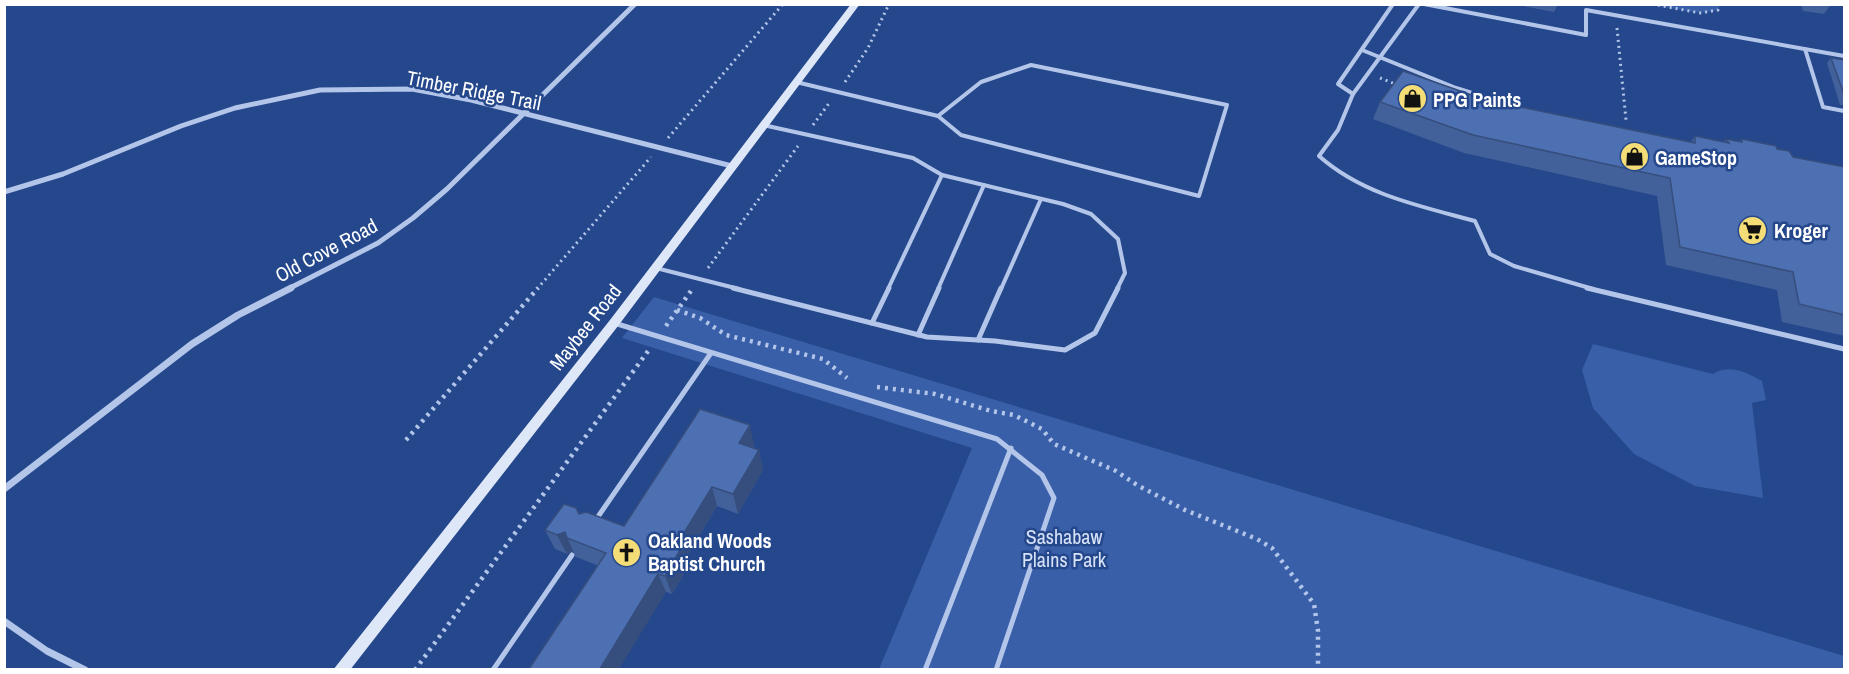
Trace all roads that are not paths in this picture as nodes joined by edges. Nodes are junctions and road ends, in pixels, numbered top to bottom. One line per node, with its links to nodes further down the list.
1 (635, 4): 14 (street, Old Cove Road)
2 (856, 4): 10 (main road, Maybee Road)
3 (1393, 4): 7 (lane)
4 (1419, 4): 9 (lane)
5 (1424, 4): 6 (lane)
6 (1805, 49): 8 (lane); 13 (lane)
7 (1362, 50): 9 (lane); 11 (lane)
8 (1845, 56)
9 (1380, 57): 11 (lane); 12 (lane)
10 (796, 82): 15 (lane); 16 (main road, Maybee Road)
11 (1353, 94): 27 (lane)
12 (1524, 108)
13 (1845, 111)
14 (524, 114): 17 (street, Timber Ridge Trail); 20 (street, Timber Ridge Trail); 30 (street, Old Cove Road)
15 (938, 116): 15 (lane)
16 (763, 125): 17 (main road, Maybee Road); 18 (lane)
17 (732, 166): 22 (main road, Maybee Road)
18 (942, 175): 19 (lane); 24 (lane)
19 (984, 185): 21 (lane); 25 (lane)
20 (4, 192)
21 (1041, 199): 26 (lane); 26 (lane)
22 (656, 268): 23 (main road, Maybee Road); 24 (lane)
23 (614, 323): 28 (lane); 35 (main road, Maybee Road)
24 (872, 323): 25 (lane)
25 (918, 335): 26 (lane)
26 (978, 340)
27 (1845, 349)
28 (711, 353): 29 (lane); 31 (lane)
29 (1011, 448): 37 (lane); 38 (lane)
30 (4, 489)
31 (590, 529)
32 (572, 555): 36 (lane)
33 (5, 622): 34 (street)
34 (85, 669)
35 (340, 669)
36 (493, 669)
37 (926, 669)
38 (996, 669)

